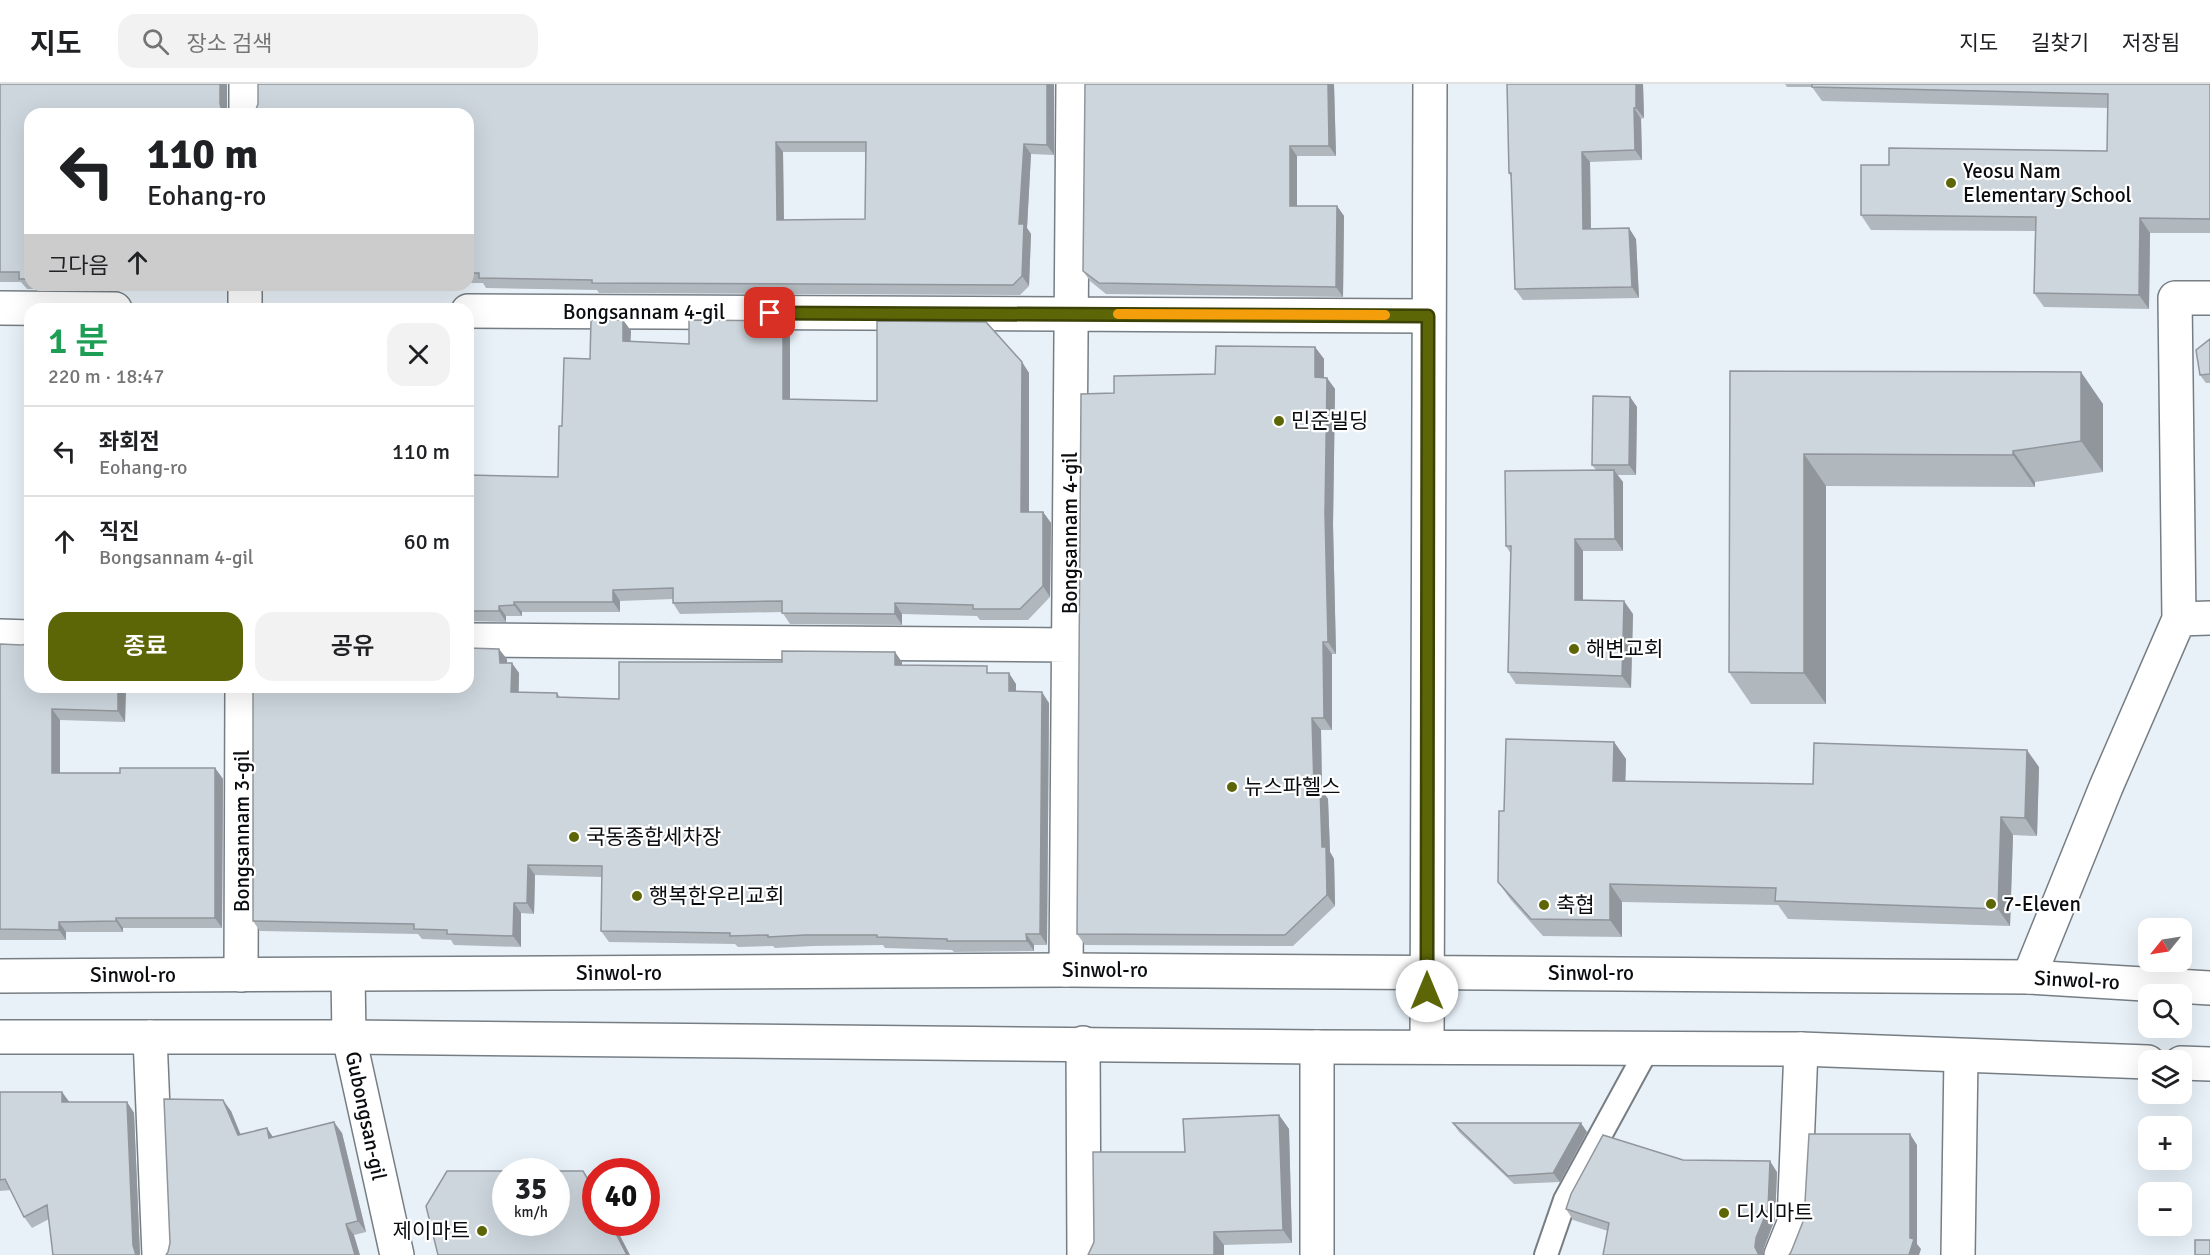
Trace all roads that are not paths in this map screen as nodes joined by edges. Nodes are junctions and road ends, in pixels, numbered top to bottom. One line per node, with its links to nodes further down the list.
1 (246, 84): 4 (street)
2 (1073, 84): 9 (street, Bongsannam 4-gil)
3 (1430, 84): 10 (street)
4 (246, 108)
5 (2210, 298): 11 (street)
6 (0, 308): 7 (street)
7 (24, 308)
8 (474, 311): 9 (street, Bongsannam 4-gil)
9 (1071, 314): 10 (street); 15 (street, Bongsannam 4-gil)
10 (1428, 316): 18 (street)
11 (2194, 619): 22 (street)
12 (0, 636): 13 (street)
13 (24, 636)
14 (474, 640): 15 (street, Bongsannam 4-gil)
15 (1069, 645): 17 (street, Bongsannam 4-gil)
16 (242, 693): 19 (street, Bongsannam 3-gil)
17 (1066, 970): 18 (street, Sinwol-ro); 20 (street, Sinwol-ro)
18 (1427, 972): 22 (street, Sinwol-ro); 28 (street)
19 (241, 975): 20 (street, Sinwol-ro); 21 (street, Sinwol-ro)
20 (348, 975): 26 (street, Gubongsan-gil)
21 (0, 976)
22 (2029, 977): 23 (street, Sinwol-ro)
23 (2210, 988)
24 (0, 1037): 25 (street)
25 (150, 1037): 26 (street); 36 (street)
26 (349, 1037): 27 (street); 37 (street, Gubongsan-gil)
27 (1083, 1043): 29 (street); 38 (street)
28 (1427, 1046): 29 (street); 30 (street)
29 (1317, 1047): 39 (street)
30 (1648, 1048): 31 (street); 40 (lane)
31 (1801, 1049): 32 (street); 41 (street)
32 (1961, 1056): 33 (street); 42 (street)
33 (2138, 1062)
34 (2192, 1063): 35 (street)
35 (2210, 1064)
36 (159, 1255)
37 (397, 1255)
38 (1084, 1255)
39 (1317, 1255)
40 (1546, 1255)
41 (1781, 1255)
42 (1958, 1255)

